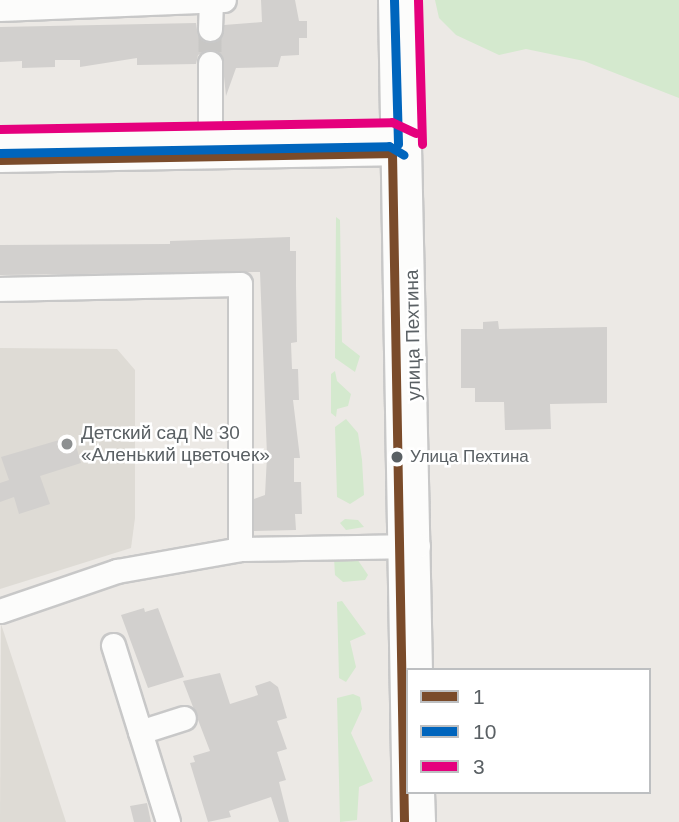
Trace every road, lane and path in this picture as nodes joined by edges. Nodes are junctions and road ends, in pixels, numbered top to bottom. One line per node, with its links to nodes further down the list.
1 (390, 0): 9 (street, улица Пехтина)
2 (406, 0): 9 (street, улица Пехтина)
3 (217, 1): 4 (street); 6 (street)
4 (79, 3): 5 (street)
5 (0, 9)
6 (210, 29)
7 (210, 63): 10 (street)
8 (0, 141): 10 (street)
9 (398, 144): 10 (street); 13 (street, улица Пехтина)
10 (210, 147): 11 (street)
11 (0, 160)
12 (0, 289): 14 (street)
13 (409, 546): 14 (street); 17 (street, улица Пехтина); 18 (street, улица Пехтина)
14 (240, 549): 15 (street)
15 (0, 611)
16 (113, 645): 21 (street)
17 (407, 668)
18 (420, 668)
19 (406, 712): 24 (street, улица Пехтина)
20 (184, 718): 21 (street)
21 (140, 732): 23 (street)
22 (422, 794): 25 (street)
23 (168, 822)
24 (404, 822)
25 (423, 822)

